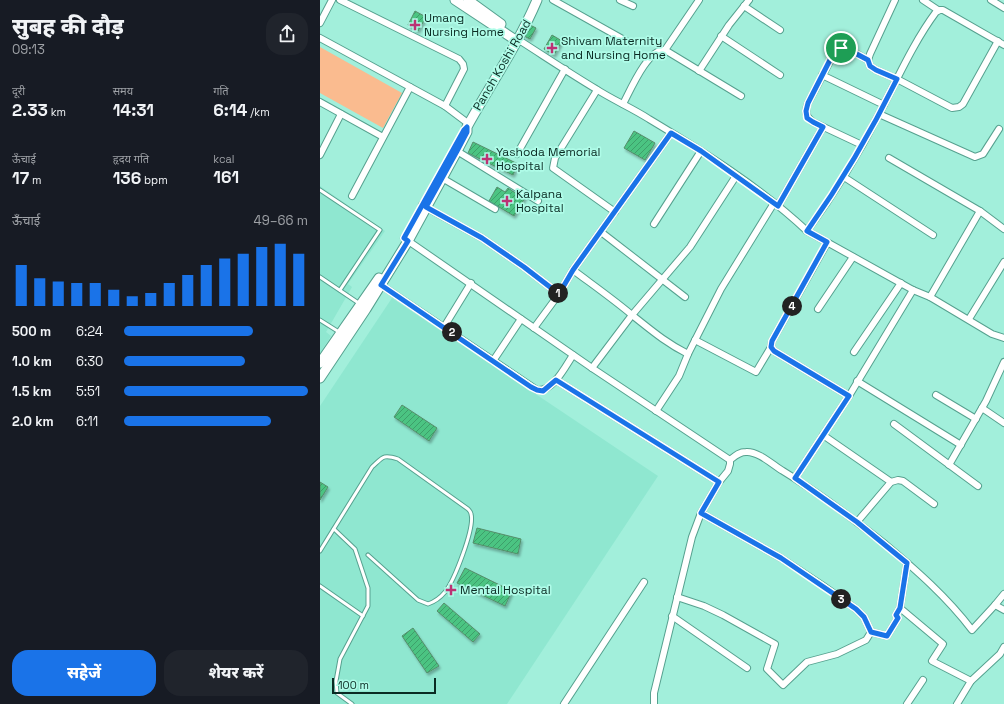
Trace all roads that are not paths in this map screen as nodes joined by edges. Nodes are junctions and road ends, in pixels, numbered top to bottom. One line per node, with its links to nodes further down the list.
1 (332, 0): 17 (street)
2 (340, 0): 38 (street)
3 (455, 0): 21 (street)
4 (468, 0): 21 (street)
5 (537, 0): 21 (street, Panch Koshi Road)
6 (553, 0): 23 (street)
7 (620, 0): 13 (street)
8 (698, 0): 25 (street)
9 (749, 0): 14 (street)
10 (895, 0): 26 (street)
11 (923, 0): 16 (street)
12 (992, 0): 15 (street)
13 (633, 6)
14 (744, 6): 18 (street); 19 (street)
15 (1004, 8)
16 (938, 10): 22 (street); 31 (street)
17 (320, 23)
18 (780, 30)
19 (721, 36): 28 (street); 29 (street)
20 (320, 38): 32 (street)
21 (520, 40): 27 (street); 41 (street, Panch Koshi Road)
22 (998, 41): 24 (street); 31 (street)
23 (628, 42)
24 (1004, 45)
25 (665, 50): 28 (street); 36 (street)
26 (868, 60): 30 (street); 31 (street)
27 (565, 69): 33 (street); 49 (street)
28 (699, 71): 34 (street)
29 (780, 75)
30 (822, 75): 37 (street); 42 (street)
31 (897, 79): 37 (street)
32 (410, 87): 38 (street); 45 (street)
33 (597, 90): 36 (street); 62 (street)
34 (741, 96)
35 (320, 102): 39 (street)
36 (623, 104): 44 (street)
37 (884, 105): 40 (street)
38 (445, 106): 41 (street)
39 (341, 114): 45 (street); 50 (street)
40 (879, 114): 43 (street); 46 (street)
41 (468, 126): 47 (street, Panch Koshi Road); 59 (street)
42 (823, 127): 46 (street); 58 (street)
43 (999, 129)
44 (671, 133): 48 (street); 62 (street)
45 (383, 137): 56 (street)
46 (862, 145): 53 (street)
47 (457, 151): 54 (street, Panch Koshi Road); 57 (street)
48 (701, 151): 52 (street); 63 (street)
49 (517, 154)
50 (320, 155)
51 (889, 158): 61 (street)
52 (736, 176): 58 (street); 74 (street)
53 (844, 177): 65 (street); 67 (street)
54 (442, 178): 59 (street, Panch Koshi Road); 60 (street)
55 (320, 190): 78 (lane)
56 (352, 196)
57 (538, 201)
58 (776, 204): 65 (street); 93 (street)
59 (424, 206): 68 (street, Panch Koshi Road); 80 (street)
60 (495, 210)
61 (980, 211): 64 (street); 82 (street)
62 (615, 212): 66 (street)
63 (654, 224)
64 (1004, 229)
65 (807, 231): 69 (street)
66 (601, 232): 72 (street); 74 (street)
67 (933, 235)
68 (406, 240): 75 (street); 77 (street, Panch Koshi Road); 83 (street)
69 (827, 242): 70 (street); 94 (street)
70 (853, 257): 76 (street); 84 (street)
71 (1004, 262): 87 (street)
72 (573, 270): 80 (street); 85 (street)
73 (321, 279): 78 (lane)
74 (662, 279): 81 (street); 85 (street)
75 (471, 283): 86 (street); 89 (street)
76 (901, 283): 79 (street); 95 (street)
77 (381, 285): 83 (street, Panch Koshi Road); 89 (street)
78 (340, 290): 83 (lane)
79 (913, 290): 82 (street); 104 (street)
80 (559, 294): 90 (street)
81 (685, 297)
82 (930, 297): 87 (street)
83 (363, 306): 91 (street, Panch Koshi Road)
84 (818, 309)
85 (632, 315): 96 (street); 101 (street)
86 (521, 319): 90 (street); 98 (street)
87 (969, 319): 92 (street)
88 (320, 320): 91 (lane)
89 (444, 327): 98 (street)
90 (534, 328): 97 (street)
91 (344, 335): 100 (street); 102 (street, Panch Koshi Road)
92 (1004, 338)
93 (695, 340): 94 (street); 96 (street)
94 (771, 347): 106 (street)
95 (854, 352)
96 (688, 354): 108 (street)
97 (573, 355): 101 (street); 103 (street)
98 (493, 361): 103 (street)
99 (1004, 362): 107 (street)
100 (320, 363)
101 (592, 368): 108 (street)
102 (320, 378)
103 (556, 380): 117 (street)
104 (857, 381): 106 (street); 113 (street)
105 (936, 394): 109 (street)
106 (849, 396): 112 (street)
107 (982, 408): 109 (street); 110 (street)
108 (656, 411): 114 (street)
109 (976, 419): 113 (street)
110 (1004, 423)
111 (894, 424): 115 (street)
112 (823, 435): 116 (street); 118 (street)
113 (961, 445): 115 (street)
114 (730, 460): 116 (street); 117 (street)
115 (949, 465): 119 (street)
116 (795, 478): 122 (street)
117 (719, 482): 121 (street)
118 (891, 482): 120 (street); 122 (street)
119 (978, 486)
120 (934, 504)
121 (701, 513): 130 (street); 136 (street)
122 (857, 522): 126 (street)
123 (334, 529): 124 (lane); 125 (lane); 134 (lane)
124 (320, 551)
125 (368, 555)
126 (907, 563): 131 (street); 132 (street)
127 (644, 582): 142 (street)
128 (320, 586): 134 (lane)
129 (1004, 594): 131 (street)
130 (677, 597): 135 (street); 136 (street)
131 (995, 605): 133 (street)
132 (900, 608): 136 (street); 140 (street)
133 (1004, 610)
134 (363, 616): 141 (lane)
135 (672, 616): 138 (street); 143 (street)
136 (871, 632)
137 (1004, 647): 140 (street)
138 (747, 668)
139 (923, 680): 144 (street)
140 (971, 681): 145 (street)
141 (352, 704)
142 (564, 704)
143 (654, 704)
144 (907, 704)
145 (957, 704)

